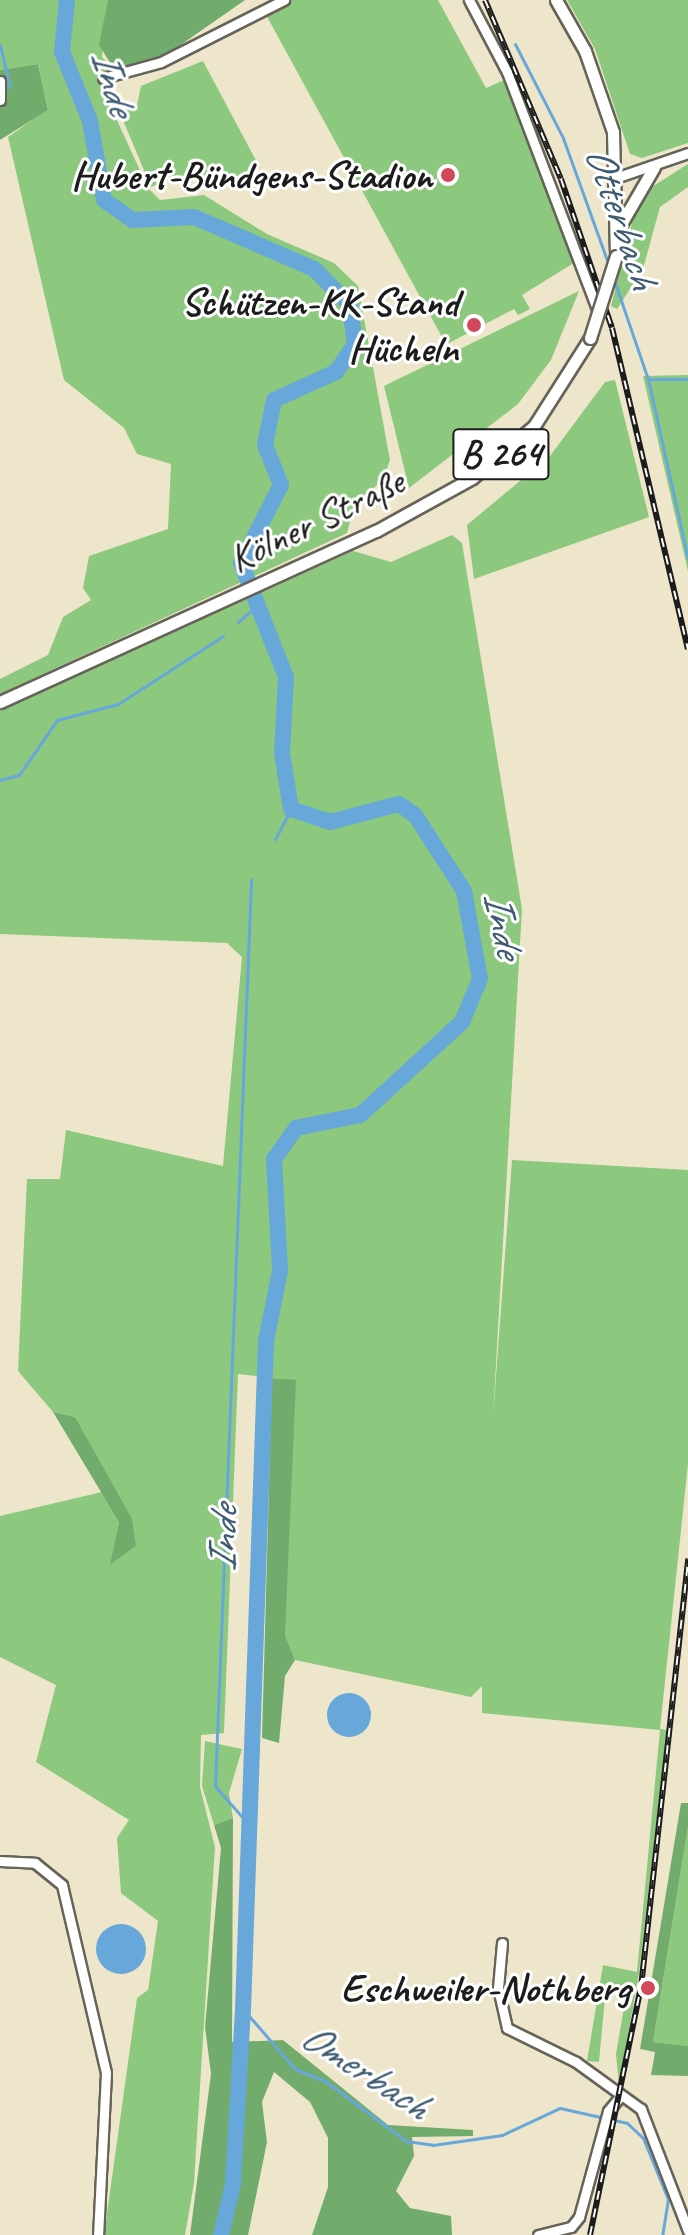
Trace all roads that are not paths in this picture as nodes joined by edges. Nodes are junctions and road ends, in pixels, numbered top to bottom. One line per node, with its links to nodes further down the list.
1 (284, 0): 4 (street)
2 (469, 0): 11 (street)
3 (556, 0): 9 (main road, Kölner Straße / B 264)
4 (103, 78)
5 (0, 81): 6 (street)
6 (0, 100)
7 (688, 153): 8 (street)
8 (654, 167): 9 (street); 10 (main road)
9 (618, 177): 10 (main road, Kölner Straße / B 264)
10 (618, 231): 12 (main road, Kölner Straße / B 264, bridge)
11 (598, 311)
12 (0, 702)
13 (0, 1861): 17 (street)
14 (502, 1943): 15 (street)
15 (613, 2104): 16 (street); 18 (street)
16 (688, 2231)
17 (98, 2235)
18 (538, 2235)

